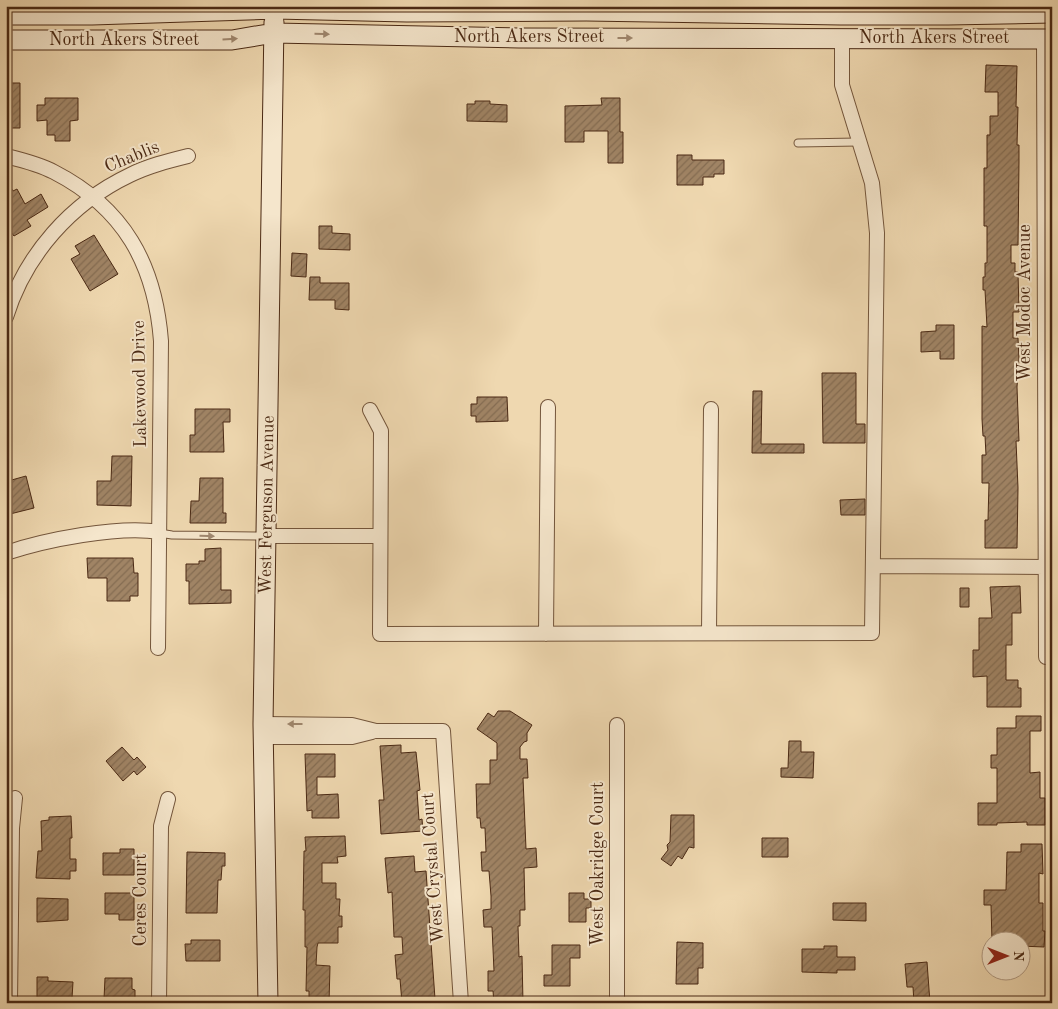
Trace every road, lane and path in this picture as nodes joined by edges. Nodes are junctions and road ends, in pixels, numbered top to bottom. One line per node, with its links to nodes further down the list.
1 (275, 8): 2 (main road, North Akers Street); 5 (main road, North Akers Street); 7 (main road, West Ferguson Avenue)
2 (587, 8): 3 (main road, North Akers Street); 9 (main road)
3 (841, 11): 6 (main road, North Akers Street); 10 (main road)
4 (1046, 11): 6 (main road, North Akers Street)
5 (6, 15)
6 (948, 15): 11 (main road)
7 (274, 33): 9 (main road, North Akers Street, one-way to 9); 12 (main road, North Akers Street, one-way to 7); 24 (main road, West Ferguson Avenue)
8 (1049, 37): 11 (main road, North Akers Street); 19 (street, West Modoc Avenue)
9 (519, 38): 10 (main road, North Akers Street, one-way to 10)
10 (759, 38): 11 (main road, North Akers Street)
11 (842, 38): 13 (street)
12 (6, 40)
13 (858, 142): 14 (lane); 27 (street)
14 (798, 143)
15 (6, 156): 17 (street, Lakewood Drive)
16 (188, 156): 17 (street, Chablis)
17 (92, 196): 18 (street, Chablis); 23 (street, Lakewood Drive)
18 (6, 317)
19 (1048, 346): 28 (street, West Modoc Avenue)
20 (548, 407): 30 (street)
21 (711, 409): 29 (street)
22 (370, 410): 25 (street)
23 (158, 532): 24 (lane, one-way to 24); 26 (street); 31 (street, Lakewood Drive)
24 (266, 536): 25 (street); 34 (main road, West Ferguson Avenue)
25 (380, 536): 30 (street)
26 (6, 552)
27 (872, 566): 28 (street); 29 (street)
28 (1045, 567): 32 (street, West Modoc Avenue)
29 (708, 633): 30 (street)
30 (546, 634)
31 (158, 648)
32 (1046, 657)
33 (617, 725): 41 (street, West Oakridge Court)
34 (264, 731): 39 (main road, West Ferguson Avenue); 40 (street, West Crystal Court)
35 (15, 798): 37 (street)
36 (168, 799): 38 (street, Ceres Court)
37 (10, 1003)
38 (159, 1003)
39 (268, 1003)
40 (461, 1003)
41 (616, 1003)

